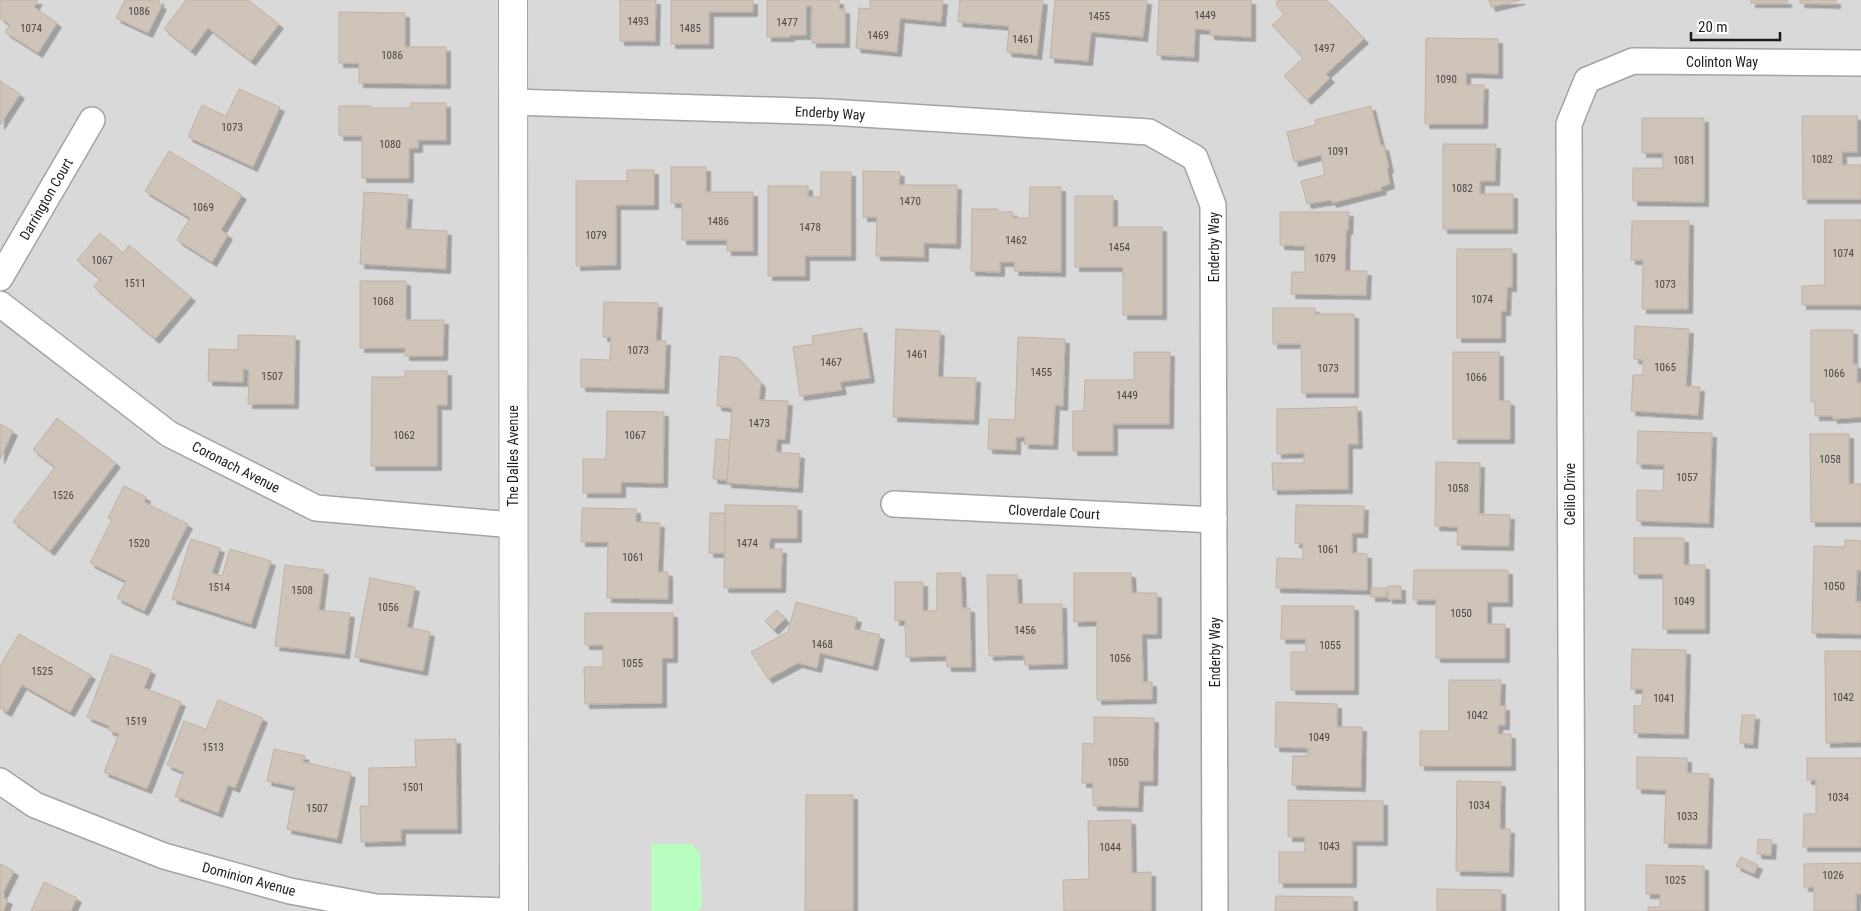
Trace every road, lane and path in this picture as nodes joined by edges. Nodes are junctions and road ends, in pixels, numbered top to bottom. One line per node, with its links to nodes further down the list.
1 (512, 0): 4 (street, The Dalles Avenue)
2 (1861, 63): 3 (street, Colinton Way)
3 (1587, 80): 14 (street, Celilo Drive)
4 (512, 102): 9 (street, Enderby Way); 10 (street, The Dalles Avenue)
5 (92, 120): 6 (street, Darrington Court)
6 (0, 278)
7 (0, 304): 10 (street, Coronach Avenue)
8 (894, 504): 9 (street, Cloverdale Court)
9 (1214, 520): 13 (street, Enderby Way)
10 (513, 525): 12 (street, The Dalles Avenue)
11 (0, 781): 12 (street, Dominion Avenue)
12 (514, 911)
13 (1215, 911)
14 (1572, 911)

